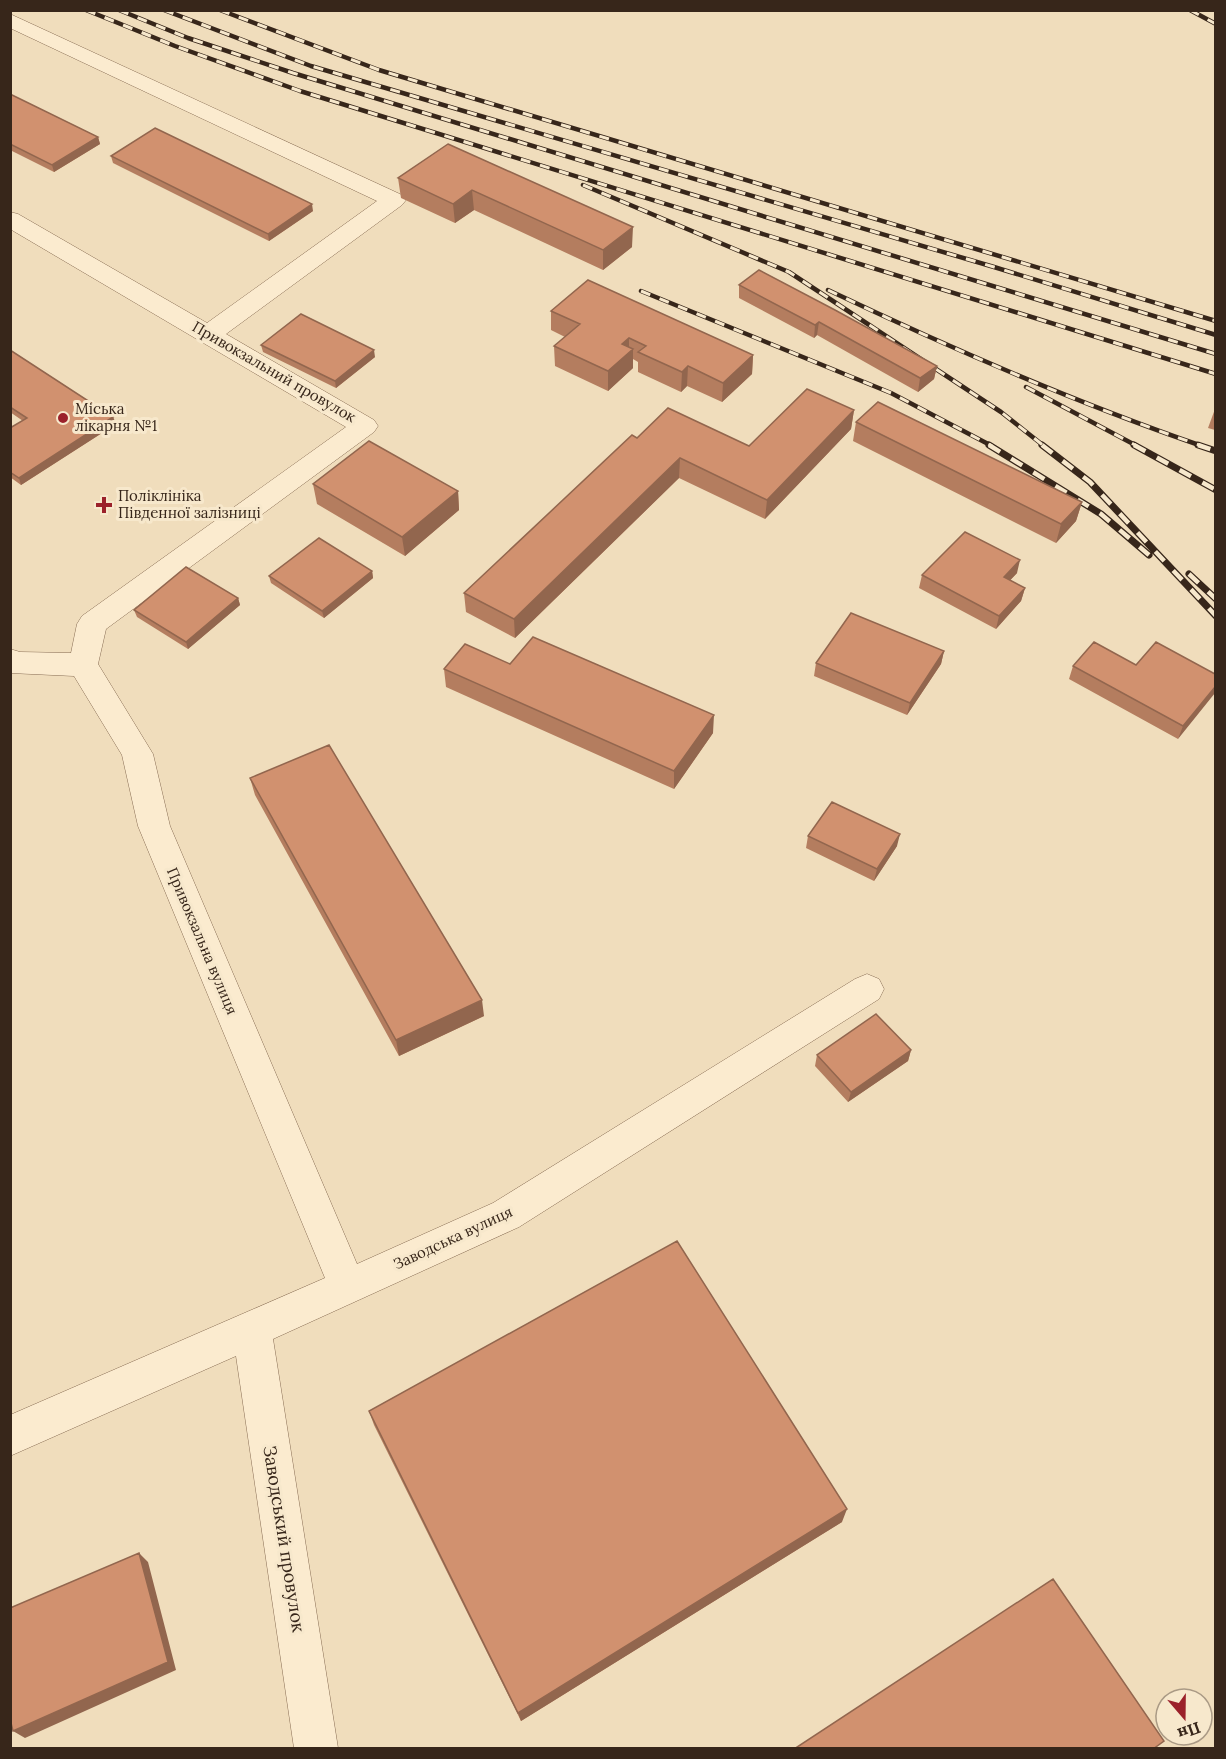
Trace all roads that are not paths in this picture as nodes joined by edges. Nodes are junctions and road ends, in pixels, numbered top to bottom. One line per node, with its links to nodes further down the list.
1 (10, 20): 3 (street)
2 (10, 219): 3 (street, Привокзальний провулок)
3 (209, 334): 5 (street, Привокзальний провулок)
4 (10, 660): 5 (street)
5 (83, 665): 7 (street, Привокзальна вулиця)
6 (867, 989): 7 (street, Заводська вулиця)
7 (348, 1287): 8 (street, Заводська вулиця)
8 (252, 1329): 9 (street, Заводська вулиця); 10 (street, Заводський провулок)
9 (10, 1436)
10 (316, 1749)

